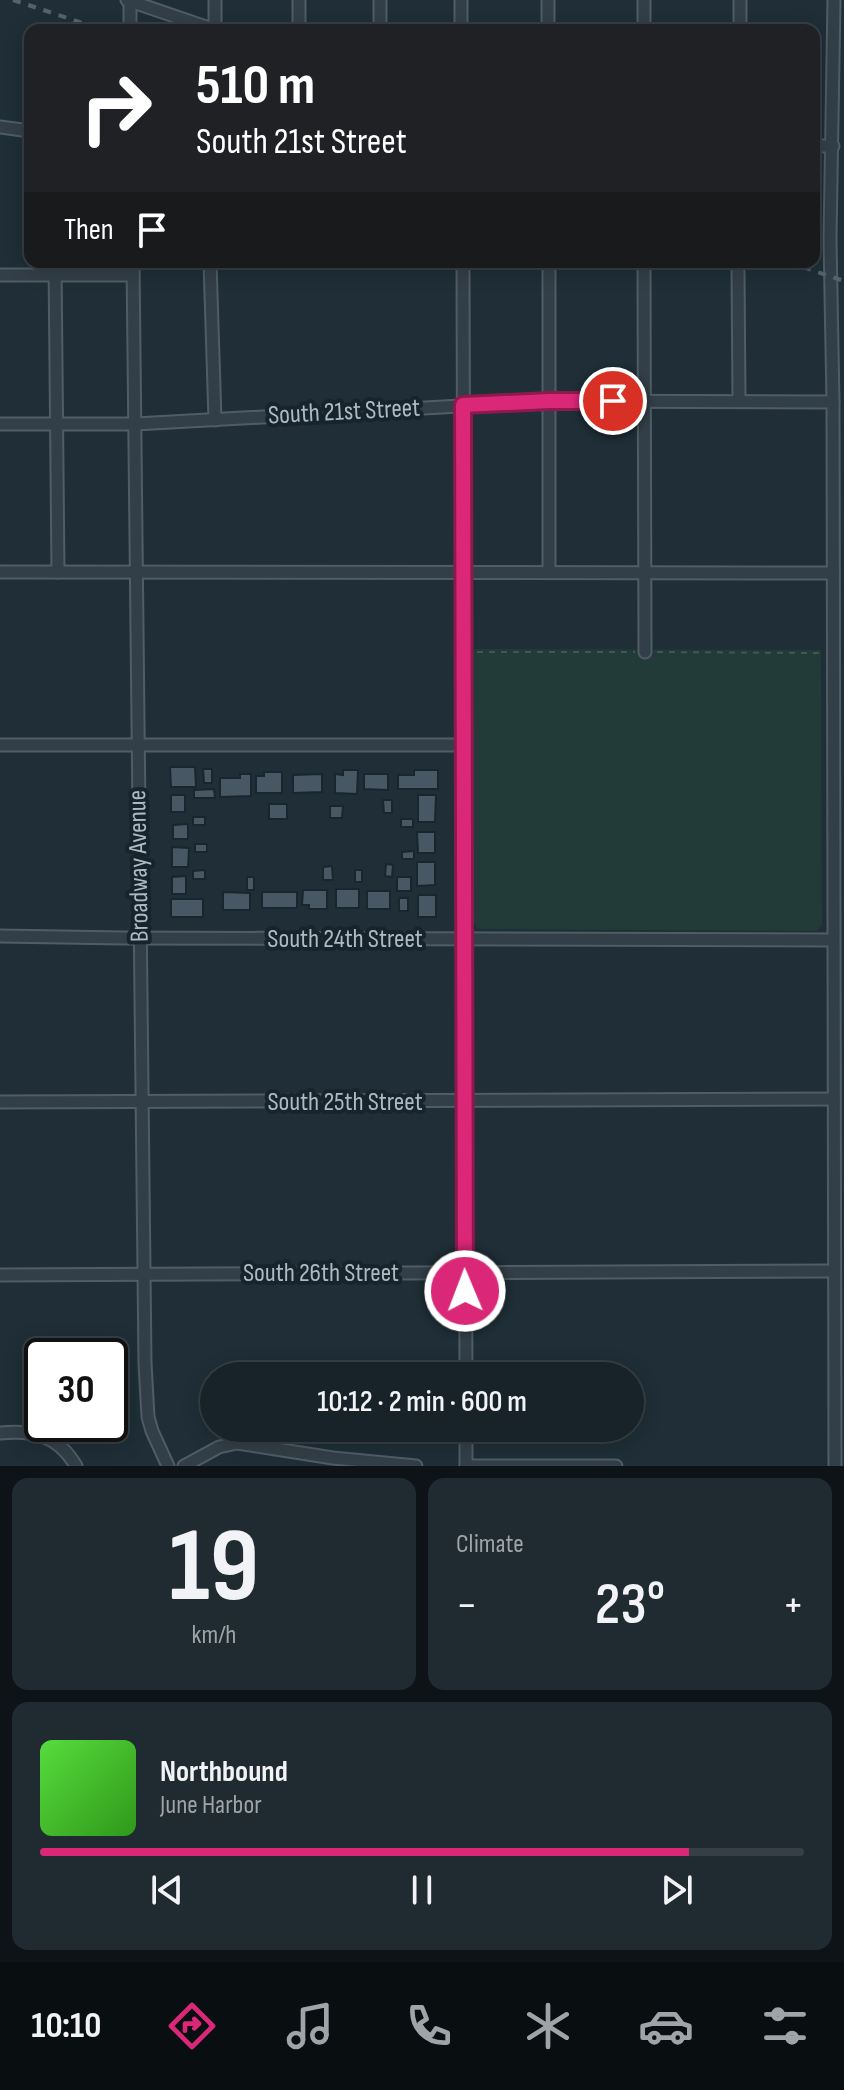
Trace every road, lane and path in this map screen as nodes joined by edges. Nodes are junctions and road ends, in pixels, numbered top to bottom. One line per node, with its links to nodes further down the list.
1 (129, 0): 10 (street); 11 (street)
2 (215, 0): 12 (street)
3 (299, 0): 13 (street)
4 (380, 0): 14 (street)
5 (461, 0): 15 (street)
6 (548, 0): 16 (street)
7 (644, 0): 17 (street)
8 (740, 0): 18 (street)
9 (834, 0): 22 (street)
10 (130, 24)
11 (198, 24)
12 (215, 24)
13 (299, 24)
14 (380, 24)
15 (461, 24)
16 (548, 24)
17 (644, 24)
18 (740, 24)
19 (0, 127): 20 (street)
20 (24, 130)
21 (820, 146): 22 (street)
22 (833, 146): 23 (street)
23 (830, 239): 24 (street); 36 (street)
24 (844, 244)
25 (55, 268): 26 (street); 32 (street); 40 (street)
26 (133, 268): 41 (street, Broadway Avenue)
27 (210, 268): 38 (street)
28 (463, 268): 37 (street)
29 (549, 268): 33 (street)
30 (644, 268): 34 (street)
31 (738, 270): 35 (street)
32 (0, 275)
33 (549, 401): 34 (street, South 21st Street); 37 (street, South 21st Street); 47 (street)
34 (645, 401): 35 (street, South 21st Street); 48 (street)
35 (739, 401): 36 (street, South 21st Street)
36 (833, 402): 42 (street)
37 (463, 405): 38 (street, South 21st Street); 46 (street)
38 (215, 420): 41 (street, South 21st Street)
39 (0, 424): 40 (street, South 21st Street)
40 (56, 424): 41 (street, South 21st Street); 44 (street)
41 (135, 424): 45 (street, Broadway Avenue)
42 (839, 483): 49 (street)
43 (0, 572): 44 (street)
44 (58, 572): 45 (street)
45 (137, 572): 46 (street); 52 (street, Broadway Avenue)
46 (463, 572): 47 (street); 53 (street)
47 (549, 572): 48 (street)
48 (645, 572): 49 (street); 50 (street)
49 (833, 573): 54 (street)
50 (645, 652)
51 (0, 745): 52 (street)
52 (138, 745): 53 (street); 57 (street, Broadway Avenue)
53 (463, 745): 58 (street)
54 (839, 838): 55 (street)
55 (839, 912): 59 (street)
56 (0, 936): 57 (street, South 24th Street)
57 (141, 938): 58 (street, South 24th Street); 66 (street, Broadway Avenue)
58 (464, 940): 59 (street, South 24th Street); 65 (street)
59 (833, 940): 60 (street)
60 (839, 967): 61 (street)
61 (839, 993): 62 (street)
62 (839, 1040): 63 (street)
63 (838, 1096): 65 (street, South 25th Street); 67 (street)
64 (0, 1102): 66 (street, South 25th Street)
65 (464, 1102): 66 (street, South 25th Street); 68 (street)
66 (143, 1103): 69 (street, Broadway Avenue)
67 (833, 1271): 68 (street, South 26th Street); 80 (street)
68 (464, 1273): 69 (street, South 26th Street); 71 (street)
69 (145, 1274): 70 (street, South 26th Street); 75 (street, Broadway Avenue)
70 (0, 1275)
71 (466, 1362)
72 (0, 1433): 74 (street)
73 (466, 1442): 78 (street)
74 (76, 1466)
75 (168, 1466)
76 (184, 1466): 77 (street)
77 (416, 1466)
78 (466, 1466): 79 (street)
79 (616, 1466)
80 (835, 1466)

